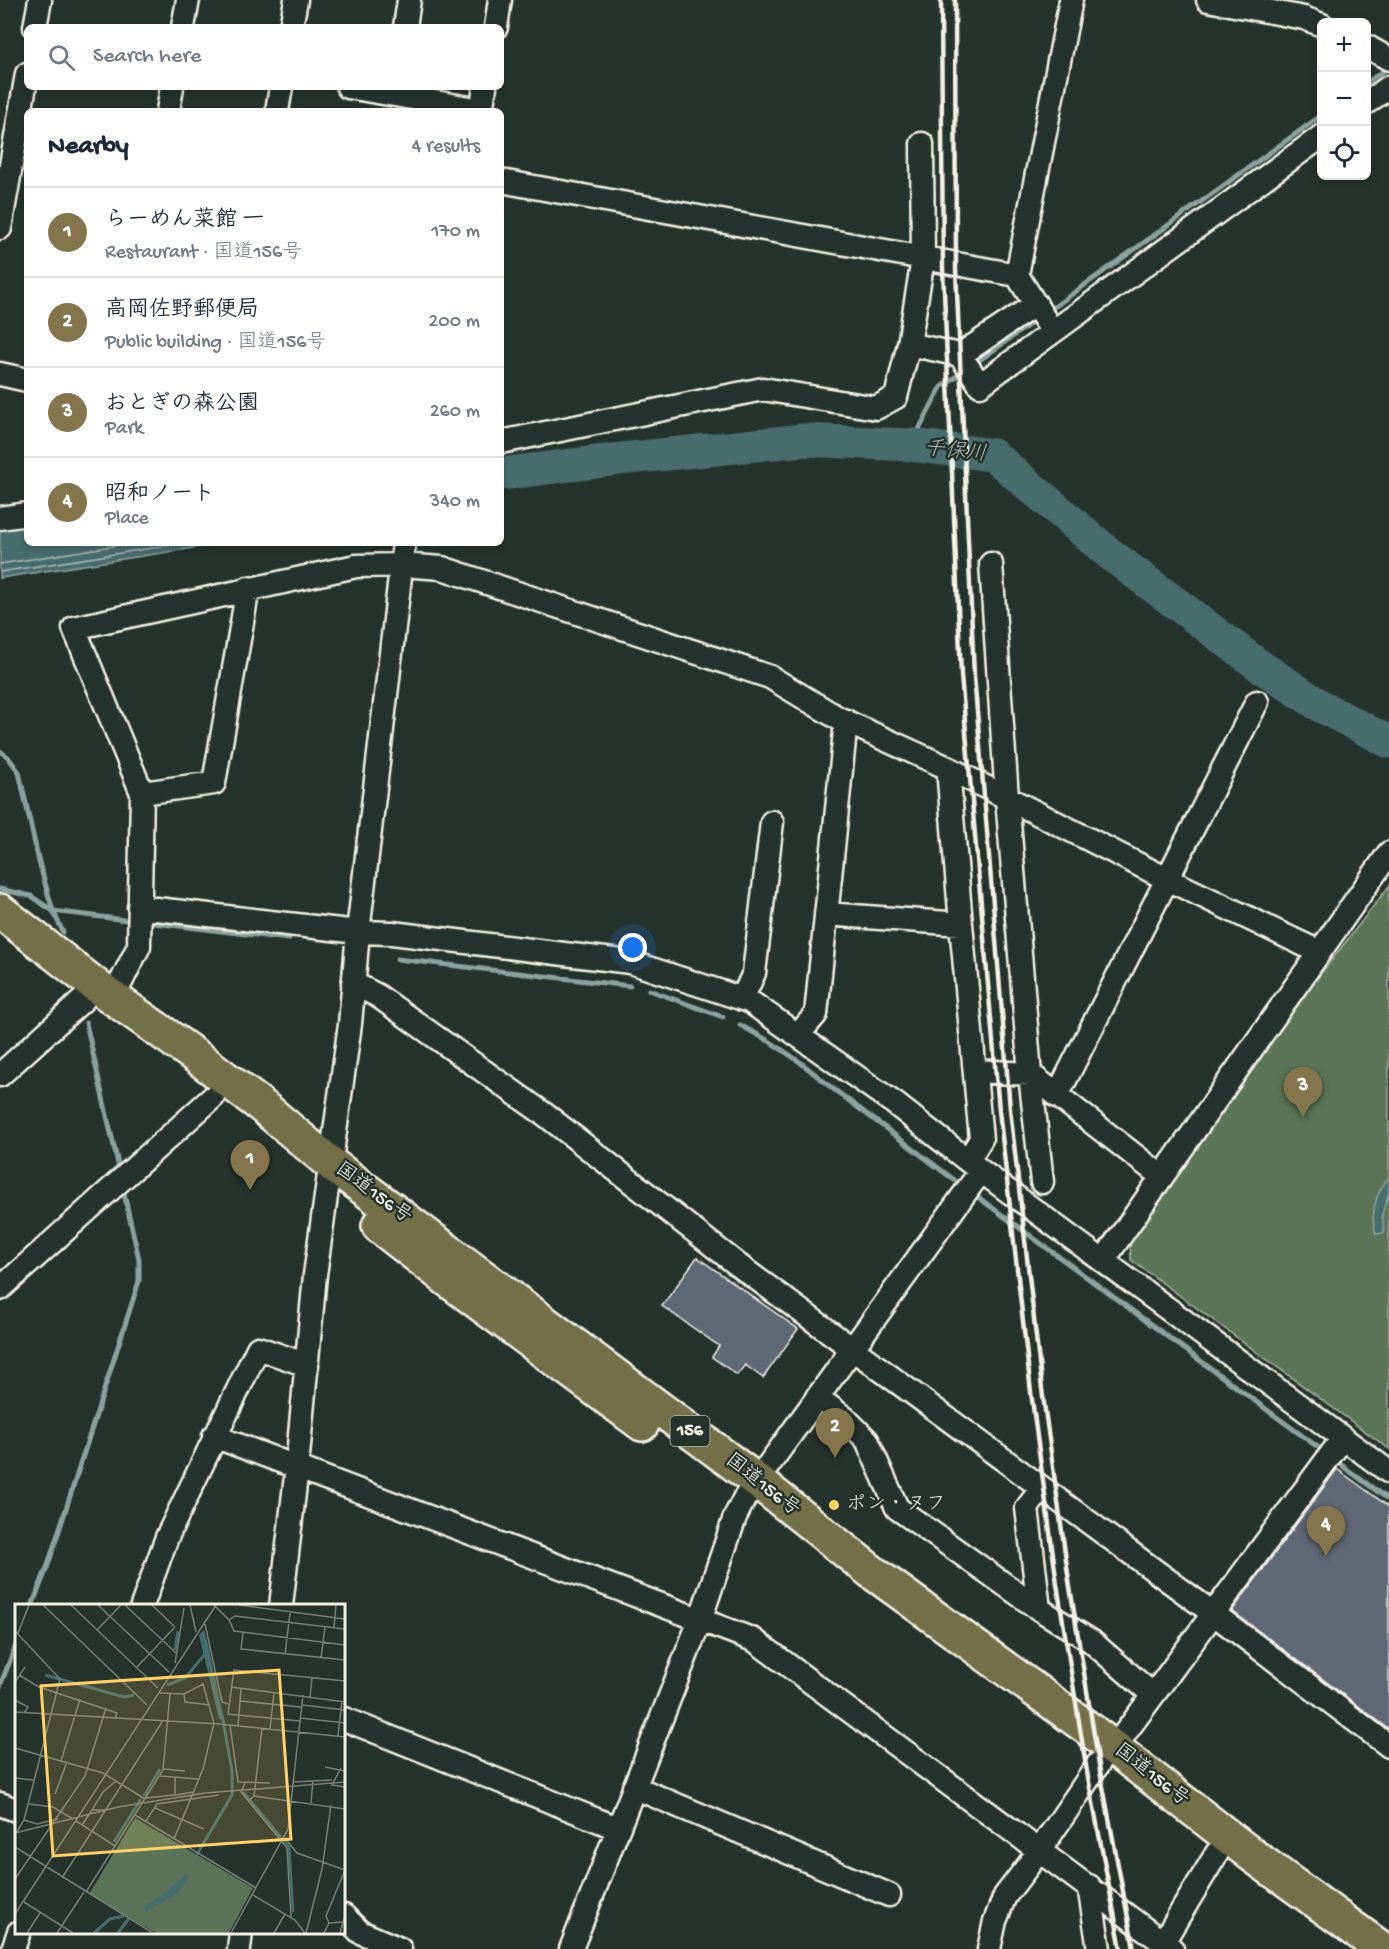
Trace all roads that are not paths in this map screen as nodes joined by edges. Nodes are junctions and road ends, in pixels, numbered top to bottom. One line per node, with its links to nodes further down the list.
1 (40, 0): 9 (street)
2 (188, 0): 10 (street)
3 (296, 0): 11 (street)
4 (409, 0): 12 (street)
5 (500, 0): 13 (street)
6 (1071, 0): 31 (street)
7 (1208, 0): 8 (street)
8 (1317, 23)
9 (36, 24)
10 (184, 24)
11 (292, 24)
12 (405, 24)
13 (496, 24)
14 (1389, 87): 21 (street)
15 (24, 90): 29 (street)
16 (172, 90): 22 (street)
17 (280, 90): 23 (street)
18 (360, 90): 20 (street)
19 (484, 90): 25 (street)
20 (393, 98): 24 (street)
21 (1371, 100)
22 (168, 108)
23 (278, 108)
24 (466, 108)
25 (481, 108)
26 (1317, 140): 33 (street)
27 (921, 144): 30 (street)
28 (504, 182): 30 (street)
29 (0, 228)
30 (923, 258): 31 (street); 34 (street)
31 (1017, 276): 32 (street)
32 (1036, 304): 33 (street); 35 (street)
33 (1052, 331): 35 (street)
34 (909, 344): 35 (street); 38 (street)
35 (960, 355)
36 (0, 374): 37 (street)
37 (24, 379)
38 (504, 441)
39 (24, 514): 40 (street)
40 (0, 518)
41 (403, 554): 43 (street); 45 (street); 56 (street)
42 (991, 564): 48 (street)
43 (248, 588): 47 (street); 47 (street)
44 (1257, 702): 51 (street)
45 (846, 722): 46 (street); 54 (street)
46 (948, 768): 48 (street); 55 (street)
47 (142, 793): 52 (street)
48 (1007, 798): 51 (street); 64 (street)
49 (772, 822): 61 (street)
50 (1389, 854): 58 (street)
51 (1167, 879): 58 (street); 66 (street)
52 (140, 907): 56 (street); 60 (street)
53 (0, 911): 60 (highway, 国道156号 / 156)
54 (826, 914): 55 (street); 62 (street)
55 (962, 924): 63 (street)
56 (358, 932): 59 (street); 61 (street)
57 (0, 934): 60 (highway, 国道156号 / 156)
58 (1319, 952): 70 (street)
59 (353, 983): 69 (street); 74 (street)
60 (99, 998): 65 (street); 67 (highway, 国道156号 / 156); 69 (highway, 国道156号 / 156)
61 (742, 999): 62 (street)
62 (799, 1034): 68 (street)
63 (976, 1071): 64 (street); 68 (street)
64 (1030, 1074): 66 (street); 71 (street)
65 (0, 1076)
66 (1057, 1096): 70 (street)
67 (213, 1097): 69 (highway, 国道156号 / 156); 73 (street)
68 (974, 1165): 72 (street); 74 (street)
69 (329, 1174): 75 (street); 82 (highway, 国道156号 / 156)
70 (1161, 1176): 72 (street)
71 (1042, 1182)
72 (1102, 1261): 78 (street)
73 (0, 1289)
74 (852, 1350): 76 (street); 81 (street)
75 (307, 1365): 77 (street); 79 (street)
76 (817, 1396): 82 (street); 85 (street)
77 (214, 1436): 79 (street); 83 (street)
78 (1343, 1438): 80 (street); 86 (street)
79 (297, 1467): 84 (street); 87 (street)
80 (1389, 1472)
81 (1042, 1488): 85 (street); 86 (street)
82 (750, 1490): 87 (street); 91 (highway, 国道156号 / 156)
83 (142, 1604)
84 (281, 1604)
85 (1039, 1609): 88 (street)
86 (1214, 1614): 88 (street); 90 (street)
87 (700, 1620): 92 (street); 96 (street)
88 (1153, 1695): 91 (street)
89 (345, 1719): 95 (street)
90 (1389, 1746)
91 (1106, 1755): 96 (street); 97 (highway, 国道156号 / 156); 111 (highway, 国道156号 / 156)
92 (634, 1787): 95 (street); 99 (street)
93 (0, 1804): 94 (street)
94 (15, 1810)
95 (617, 1828): 107 (street)
96 (1040, 1850): 98 (street); 108 (street)
97 (1217, 1854): 103 (street); 110 (highway, 国道156号 / 156)
98 (1089, 1886): 103 (street); 109 (street)
99 (889, 1895)
100 (345, 1917): 106 (street)
101 (19, 1934): 104 (street)
102 (242, 1934): 105 (street)
103 (1168, 1946)
104 (13, 1949)
105 (239, 1949)
106 (400, 1949)
107 (571, 1949)
108 (989, 1949)
109 (1100, 1949)
110 (1346, 1949)
111 (1382, 1949)

